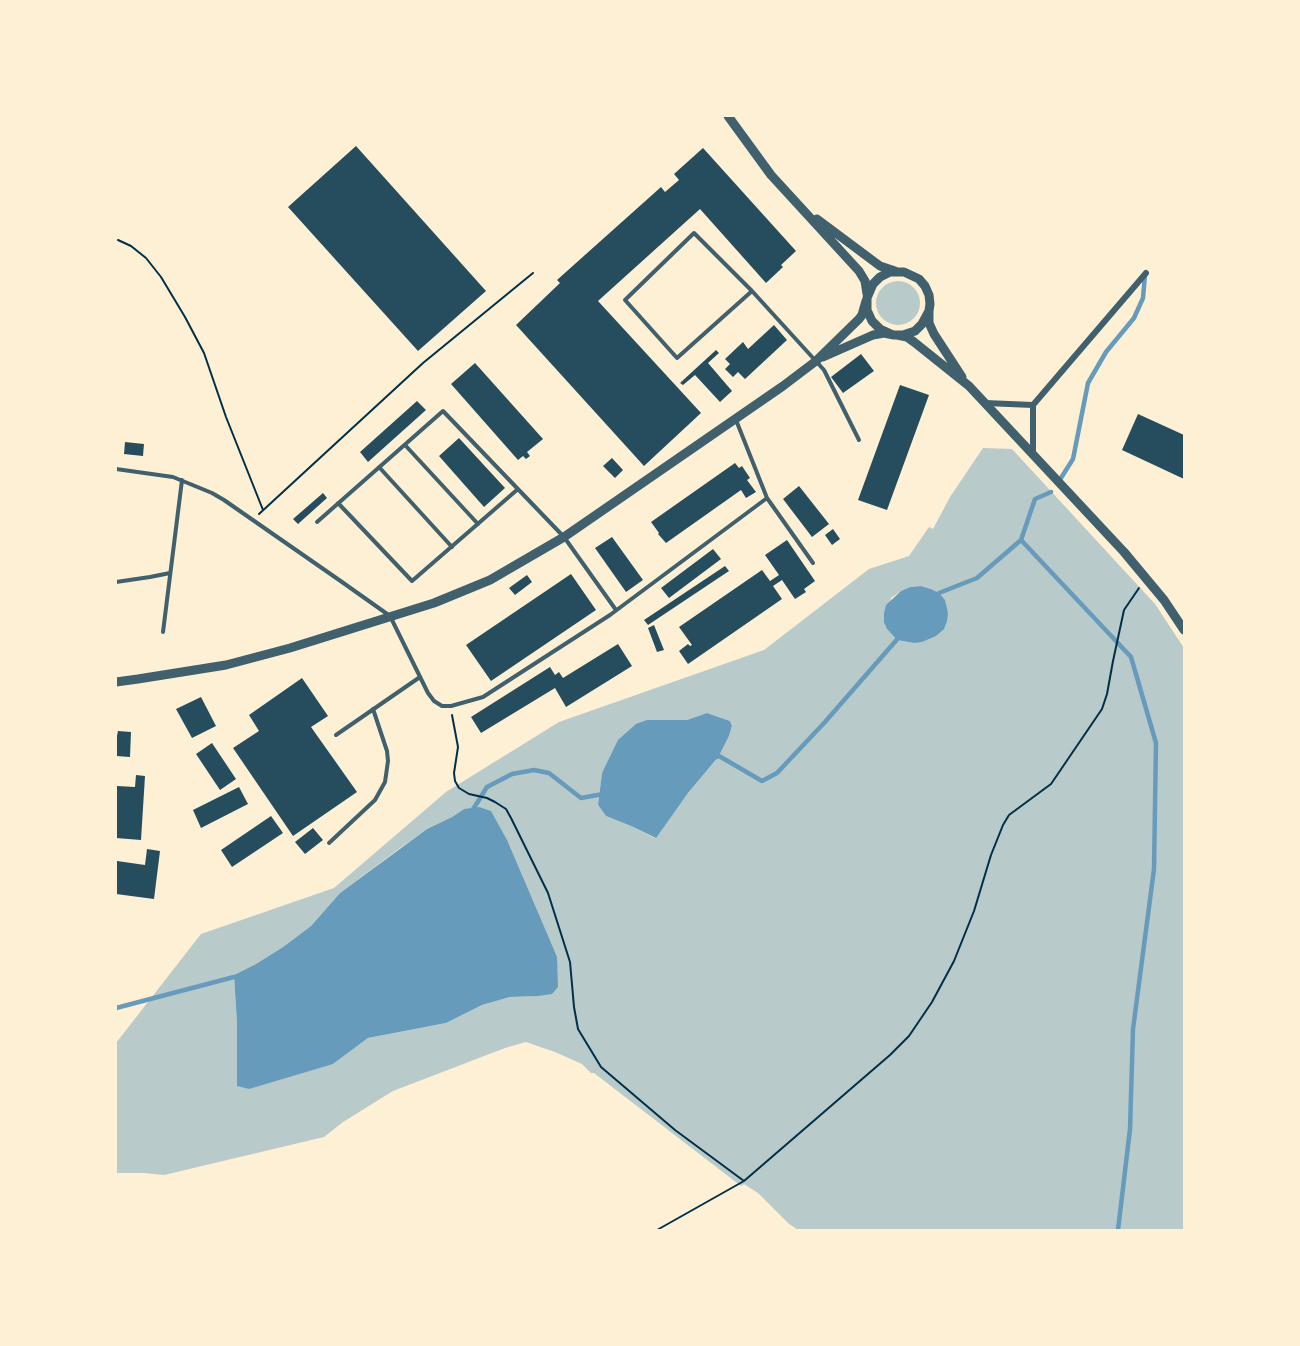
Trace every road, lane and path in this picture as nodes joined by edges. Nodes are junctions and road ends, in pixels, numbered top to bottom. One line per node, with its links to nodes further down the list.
1 (728, 116): 2 (street)
2 (796, 203): 4 (street); 8 (street)
3 (118, 240): 25 (path)
4 (898, 271): 8 (street); 9 (street)
5 (533, 273): 25 (path)
6 (1146, 273): 14 (street)
7 (752, 291): 7 (lane); 11 (lane)
8 (867, 299): 10 (street); 11 (street)
9 (929, 311): 10 (street); 12 (street)
10 (894, 335): 11 (street); 12 (street)
11 (816, 361): 15 (street); 16 (lane)
12 (969, 386): 13 (street)
13 (985, 403): 14 (street); 18 (street)
14 (1033, 405): 18 (street)
15 (735, 419): 23 (lane); 29 (street)
16 (859, 440)
17 (405, 445): 19 (lane); 22 (lane); 28 (lane)
18 (1033, 454): 33 (street)
19 (379, 467): 24 (lane); 30 (lane)
20 (116, 469): 21 (lane)
21 (182, 480): 26 (lane); 32 (lane)
22 (518, 489): 28 (lane); 29 (lane)
23 (767, 498): 31 (lane); 35 (lane)
24 (338, 503): 27 (lane); 30 (lane)
25 (263, 510): 26 (path)
26 (253, 520): 36 (lane)
27 (317, 522)
28 (478, 524): 30 (lane)
29 (564, 537): 35 (lane); 36 (street)
30 (452, 547)
31 (813, 563)
32 (170, 573): 34 (lane); 38 (lane)
33 (1147, 579): 37 (street); 45 (path)
34 (116, 582)
35 (616, 610): 41 (lane)
36 (390, 616): 39 (lane); 40 (street)
37 (1185, 630)
38 (163, 632)
39 (420, 677): 41 (lane); 42 (lane)
40 (116, 682)
41 (451, 706): 45 (path)
42 (373, 709): 43 (lane); 44 (lane)
43 (336, 735)
44 (329, 843)
45 (744, 1181): 46 (path)
46 (657, 1230)

